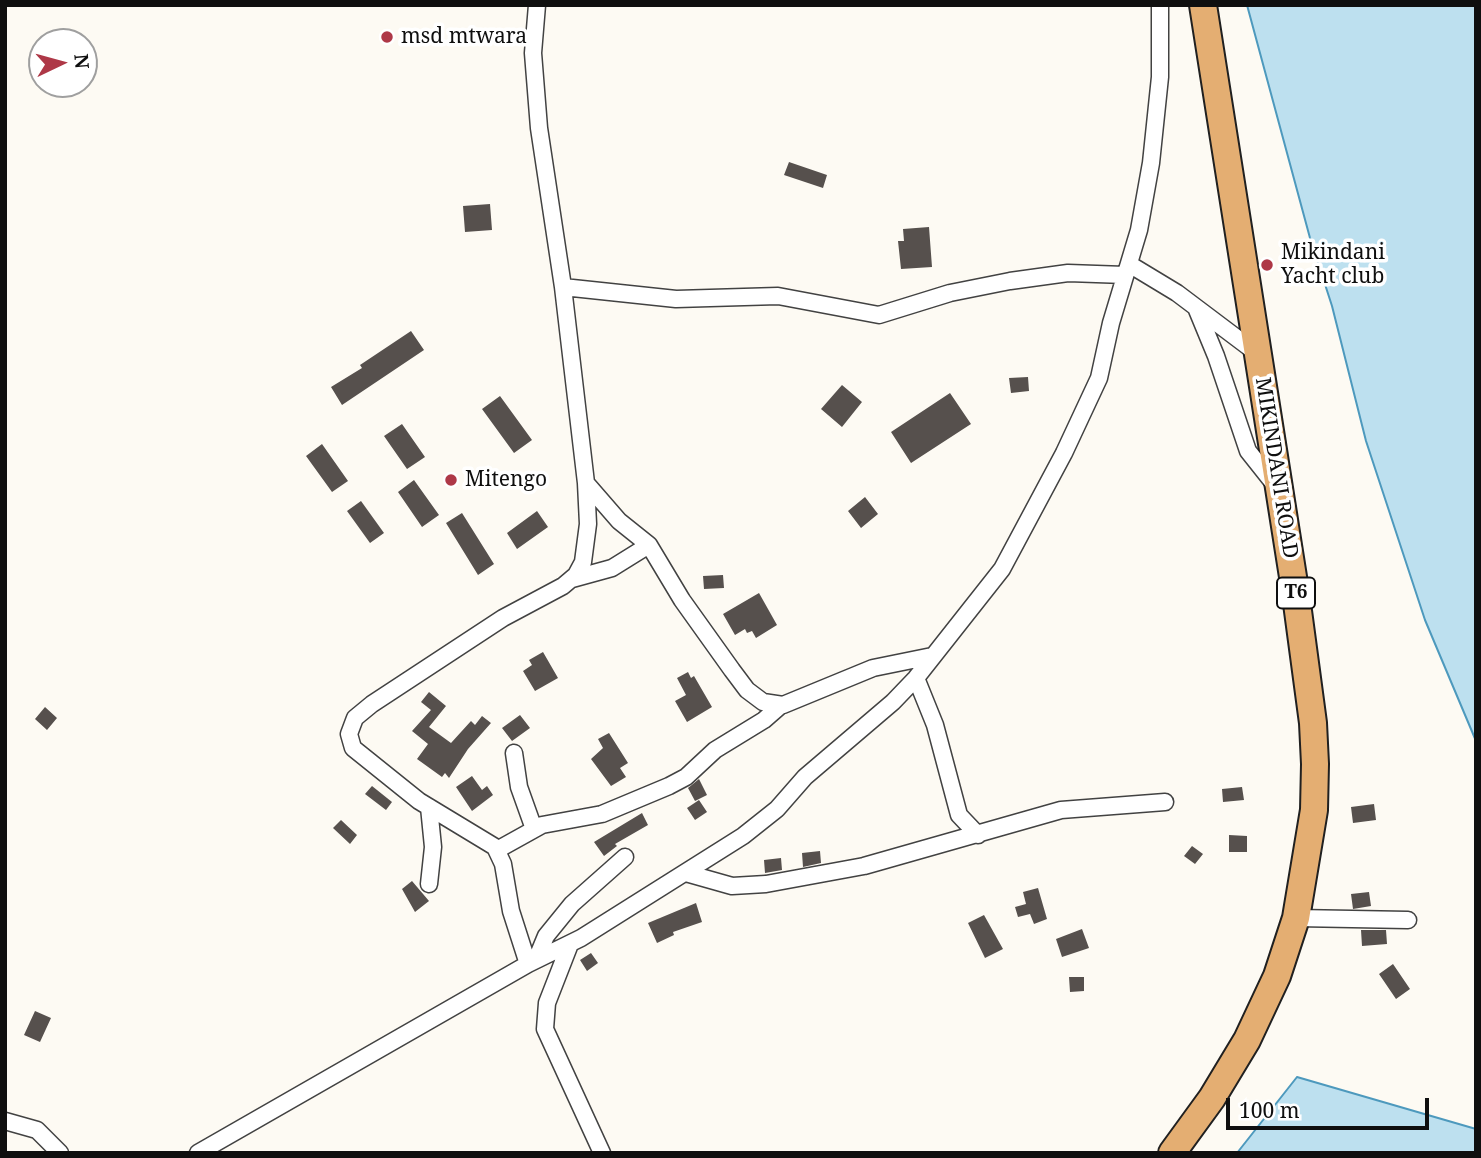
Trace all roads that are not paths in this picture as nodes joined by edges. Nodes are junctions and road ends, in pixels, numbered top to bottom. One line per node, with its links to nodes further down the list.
1 (537, 5): 5 (street)
2 (1160, 5): 4 (street)
3 (1203, 5): 7 (highway, MIKINDANI ROAD / T6)
4 (1127, 270): 5 (street); 6 (street); 12 (street)
5 (563, 287): 8 (street)
6 (1197, 310): 7 (street); 9 (street)
7 (1258, 354): 9 (highway, MIKINDANI ROAD / T6)
8 (586, 483): 10 (street); 11 (street)
9 (1280, 491): 24 (highway, MIKINDANI ROAD / T6)
10 (649, 545): 11 (street); 14 (street)
11 (572, 579): 17 (street)
12 (932, 656): 13 (street); 14 (street)
13 (916, 678): 19 (street); 22 (street)
14 (780, 706): 18 (street)
15 (514, 752): 18 (street)
16 (1165, 802): 19 (street)
17 (429, 807): 20 (street); 23 (street)
18 (534, 829): 20 (street)
19 (978, 835): 22 (street)
20 (497, 850): 27 (street)
21 (625, 857): 27 (street)
22 (686, 873): 26 (street)
23 (429, 884)
24 (1296, 918): 25 (street); 32 (highway, MIKINDANI ROAD / T6)
25 (1408, 920)
26 (570, 944): 27 (street); 31 (street)
27 (532, 962): 30 (street)
28 (5, 1121): 29 (street)
29 (60, 1153)
30 (198, 1153)
31 (602, 1153)
32 (1172, 1153)

